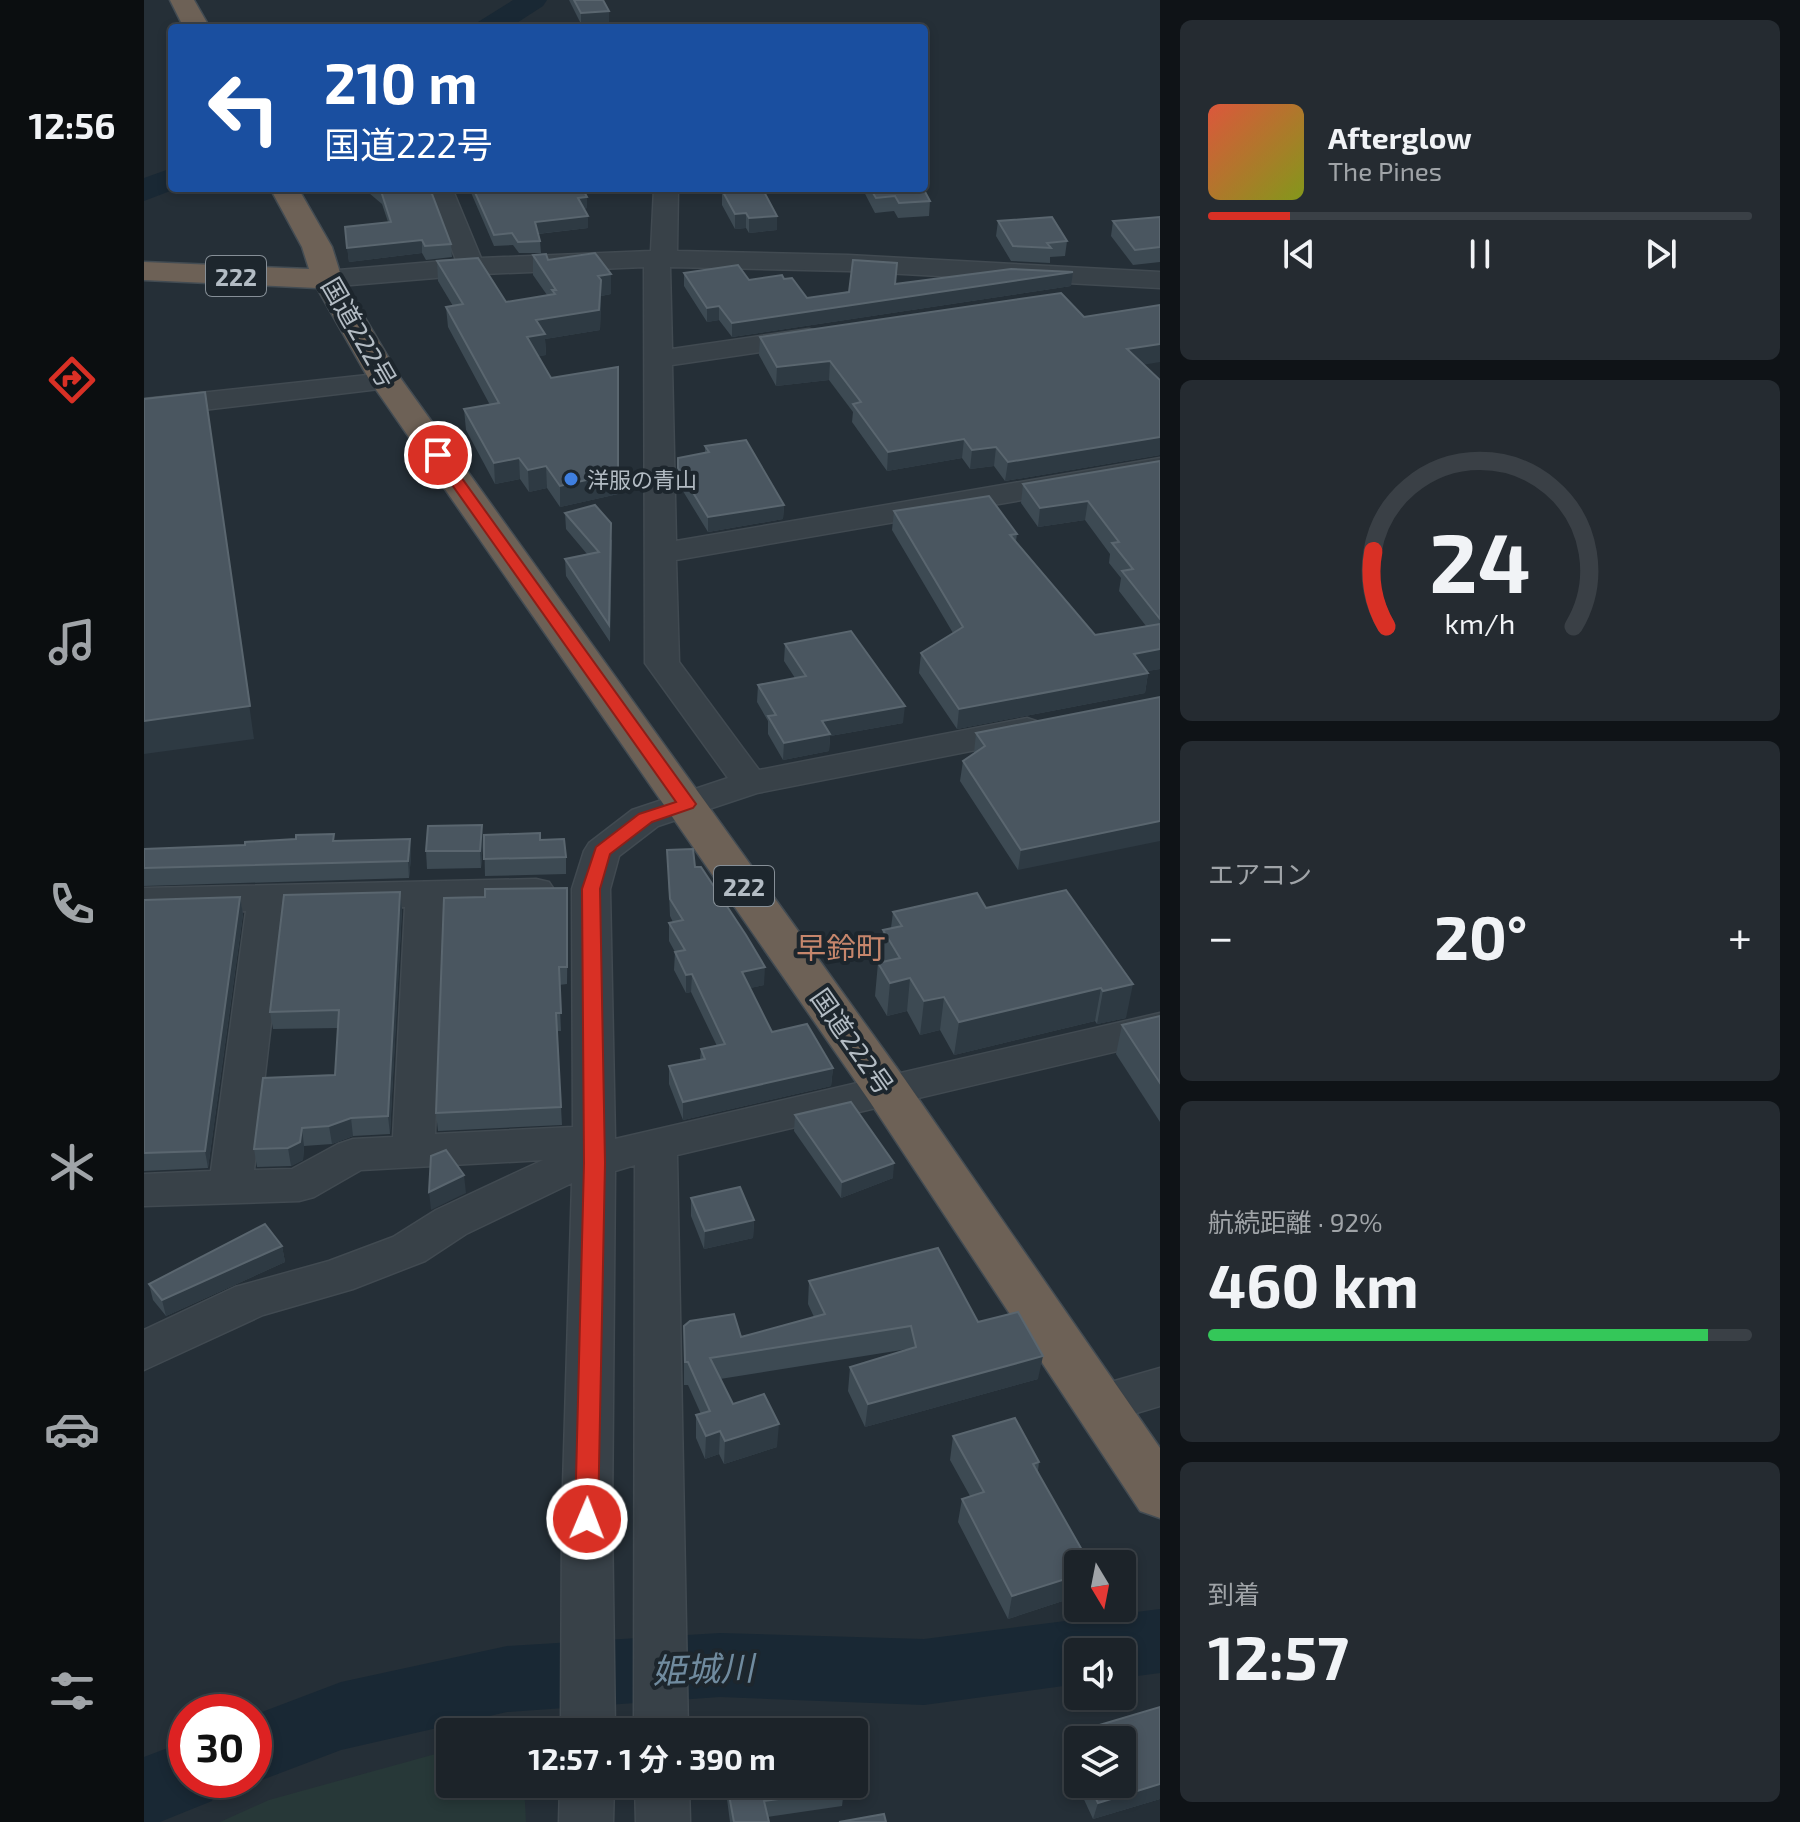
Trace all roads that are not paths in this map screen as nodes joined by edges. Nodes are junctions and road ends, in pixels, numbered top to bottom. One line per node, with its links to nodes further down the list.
1 (182, 0): 2 (highway)
2 (195, 24)
3 (286, 192): 6 (highway, 国道222号 / 222)
4 (442, 192): 8 (street)
5 (666, 192): 7 (street)
6 (309, 233): 10 (highway); 11 (highway, 国道222号 / 222)
7 (657, 260): 8 (street); 12 (street); 15 (street)
8 (472, 267): 11 (street)
9 (144, 271): 10 (highway, 222)
10 (237, 276): 11 (highway, 222)
11 (327, 279): 16 (highway, 国道222号 / 222)
12 (1155, 280): 13 (street)
13 (1061, 301)
14 (828, 335): 15 (street)
15 (658, 359): 19 (street)
16 (386, 381): 17 (street); 22 (highway, 国道222号 / 222)
17 (144, 408)
18 (1160, 467): 19 (street)
19 (661, 553): 21 (street)
20 (1054, 723): 21 (street)
21 (750, 783): 22 (street)
22 (687, 804): 23 (street); 28 (highway, 国道222号 / 222)
23 (591, 889): 24 (street); 31 (street)
24 (425, 893): 25 (street); 30 (street)
25 (266, 899): 26 (street); 32 (street)
26 (144, 901)
27 (1160, 1027): 28 (street)
28 (887, 1090): 29 (street); 36 (highway, 国道222号 / 222)
29 (656, 1144): 31 (street); 39 (street)
30 (413, 1151): 31 (street); 32 (street)
31 (594, 1152): 34 (street); 38 (street)
32 (231, 1187): 33 (street)
33 (152, 1194)
34 (144, 1351)
35 (1160, 1387): 36 (street)
36 (1100, 1404): 37 (highway, 国道222号 / 222)
37 (1160, 1494)
38 (588, 1718)
39 (661, 1718)
40 (587, 1798): 42 (street)
41 (662, 1798): 43 (street)
42 (586, 1822)
43 (663, 1822)

